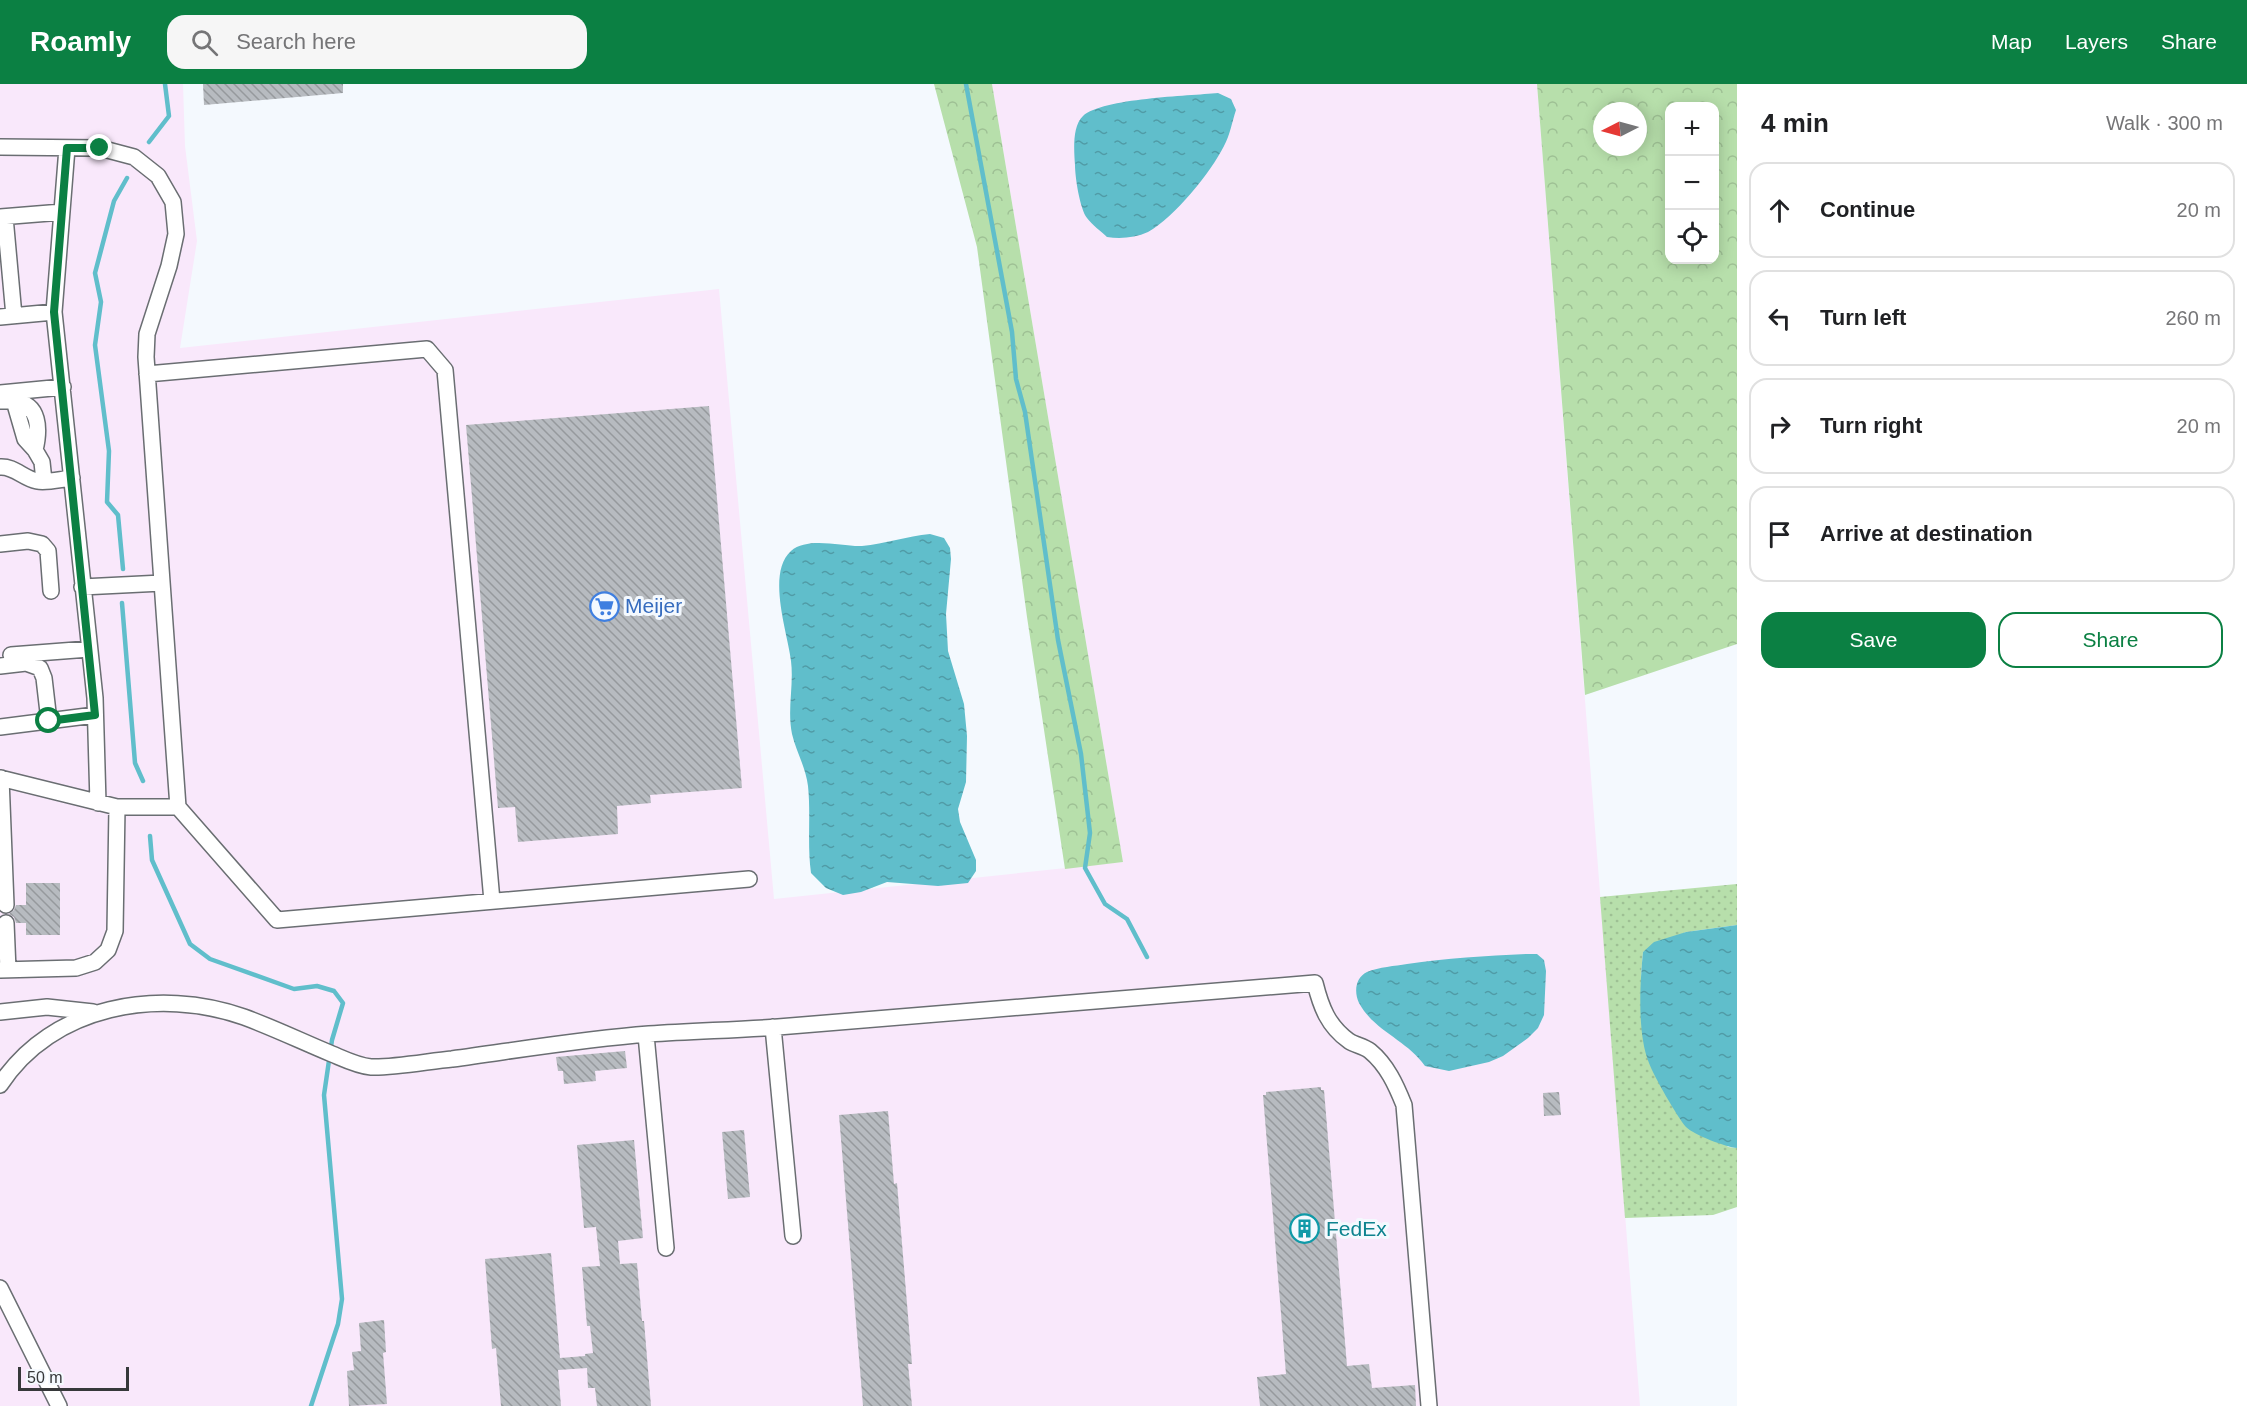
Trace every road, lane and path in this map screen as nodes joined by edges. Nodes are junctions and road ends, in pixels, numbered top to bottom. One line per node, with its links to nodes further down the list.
1 (0, 147): 2 (lane)
2 (67, 148): 3 (lane); 7 (lane)
3 (62, 212): 4 (lane); 5 (lane)
4 (3, 217): 6 (lane)
5 (54, 312): 6 (lane); 8 (lane)
6 (7, 317)
7 (147, 374): 15 (lane); 31 (lane)
8 (63, 387): 9 (lane); 12 (lane)
9 (0, 393)
10 (7, 401): 13 (lane)
11 (0, 467): 13 (lane)
12 (72, 478): 13 (lane); 16 (lane)
13 (44, 481)
14 (0, 544): 17 (lane)
15 (162, 583): 16 (lane); 27 (lane)
16 (82, 587): 18 (lane)
17 (51, 591)
18 (89, 649): 19 (lane); 21 (lane)
19 (0, 657)
20 (0, 666): 22 (lane)
21 (95, 715): 22 (lane); 25 (lane)
22 (49, 721): 23 (lane)
23 (0, 728)
24 (0, 778): 25 (lane); 28 (lane)
25 (98, 803): 26 (lane)
26 (117, 807): 27 (lane); 33 (lane)
27 (178, 807): 31 (lane)
28 (2, 860): 30 (lane)
29 (749, 879): 31 (lane)
30 (3, 896)
31 (492, 901)
32 (4, 933): 33 (lane)
33 (4, 970)
34 (0, 1012): 35 (lane)
35 (96, 1012): 37 (lane); 38 (lane)
36 (773, 1028): 37 (lane); 39 (lane); 43 (lane)
37 (646, 1035): 40 (lane)
38 (0, 1085)
39 (793, 1236)
40 (666, 1248)
41 (0, 1288): 42 (lane)
42 (59, 1406)
43 (1429, 1406)

